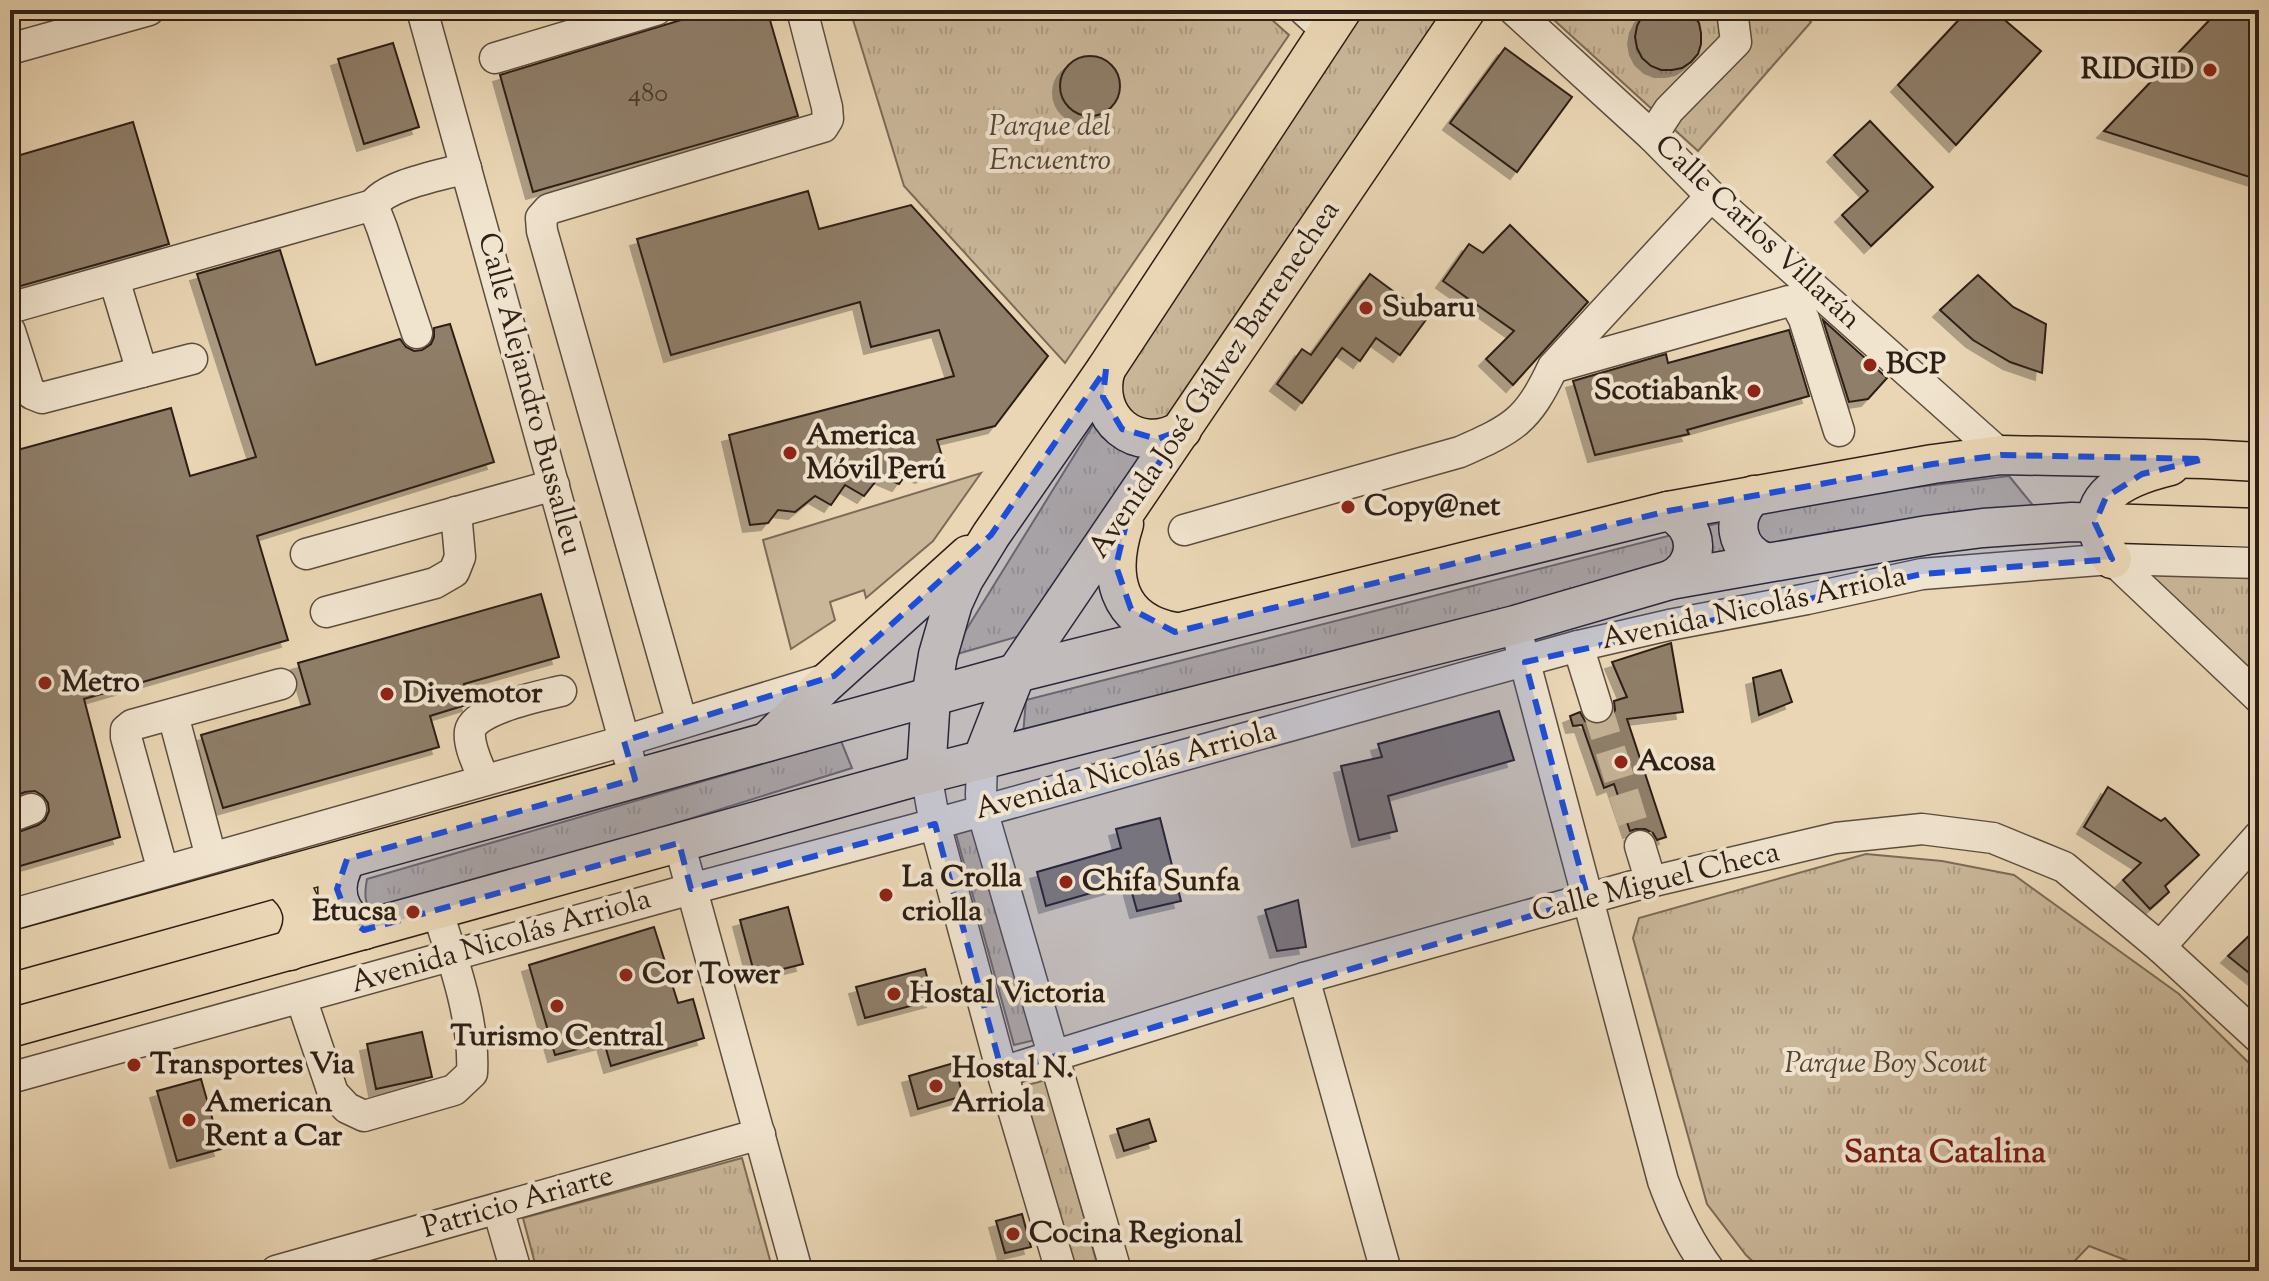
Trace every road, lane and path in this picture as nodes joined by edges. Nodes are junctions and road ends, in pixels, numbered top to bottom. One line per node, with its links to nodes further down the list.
1 (149, 10): 9 (street)
2 (422, 10): 12 (street, Calle Alejandro Bussalleu)
3 (656, 10): 10 (street)
4 (802, 10): 55 (street)
5 (1466, 10): 23 (main road, Avenida José Gálvez Barrenechea)
6 (1514, 10): 11 (street, Calle Carlos Villarán)
7 (1732, 10): 11 (street)
8 (1324, 17): 21 (main road)
9 (10, 49)
10 (495, 58)
11 (1652, 136): 13 (street, Calle Carlos Villarán)
12 (466, 168): 14 (street); 28 (street, Calle Alejandro Bussalleu)
13 (1711, 196): 20 (street); 25 (street, Calle Carlos Villarán)
14 (373, 205): 15 (street); 18 (street)
15 (114, 279): 16 (street); 22 (street)
16 (10, 308)
17 (10, 331): 22 (street)
18 (417, 333)
19 (192, 359): 22 (street)
20 (1553, 367): 24 (street); 35 (street)
21 (1106, 369): 23 (main road); 36 (main road)
22 (142, 372)
23 (1182, 430): 30 (main road, Avenida José Gálvez Barrenechea)
24 (1839, 431)
25 (2001, 455): 26 (main road); 29 (main road)
26 (2204, 459): 27 (main road); 33 (main road)
27 (2259, 462)
28 (554, 485): 32 (street); 56 (street, Calle Alejandro Bussalleu)
29 (1754, 495): 31 (main road); 39 (main road)
30 (1131, 503): 44 (main road); 47 (main road, Avenida José Gálvez Barrenechea)
31 (1668, 511): 41 (main road); 44 (main road)
32 (456, 512): 37 (street); 42 (street)
33 (2095, 523): 34 (main road, Avenida Nicolás Arriola); 38 (main road); 39 (main road, Avenida Nicolás Arriola)
34 (2259, 528)
35 (1184, 530)
36 (991, 535): 48 (main road); 51 (main road)
37 (306, 554)
38 (2112, 559): 40 (street, Avenida Nicolás Arriola); 45 (street, Avenida Nicolás Arriola); 52 (street)
39 (1765, 562): 41 (main road, Avenida Nicolás Arriola)
40 (2259, 563)
41 (1670, 580): 43 (main road, Avenida Nicolás Arriola)
42 (326, 612)
43 (1515, 625): 46 (street); 58 (main road, Avenida Nicolás Arriola)
44 (1175, 632): 47 (main road)
45 (1578, 646): 46 (street, Avenida Nicolás Arriola); 53 (street)
46 (1525, 662): 62 (street, Avenida Nicolás Arriola); 73 (street)
47 (1016, 673): 51 (main road); 58 (main road, Avenida José Gálvez Barrenechea)
48 (834, 676): 55 (street); 57 (main road)
49 (281, 684): 54 (street)
50 (561, 691): 61 (street)
51 (931, 697): 57 (main road); 59 (main road)
52 (2259, 698)
53 (1597, 707)
54 (173, 715): 67 (street); 69 (street)
55 (682, 723): 56 (street)
56 (624, 741): 60 (street, Calle Alejandro Bussalleu); 61 (street)
57 (765, 743): 60 (main road)
58 (982, 760): 59 (main road, Avenida Nicolás Arriola); 62 (street)
59 (926, 774): 63 (street); 65 (main road, Avenida Nicolás Arriola)
60 (635, 779): 68 (main road)
61 (484, 780): 67 (street)
62 (982, 810): 63 (street, Avenida Nicolás Arriola); 84 (street)
63 (935, 824): 72 (street, Avenida Nicolás Arriola); 85 (street)
64 (2259, 836): 77 (street)
65 (679, 843): 72 (street); 74 (main road, Avenida Nicolás Arriola)
66 (1640, 846): 71 (street)
67 (211, 857): 69 (street)
68 (347, 859): 70 (main road); 75 (main road)
69 (163, 871): 76 (street)
70 (277, 878): 76 (main road); 78 (main road)
71 (1651, 882): 73 (street, Calle Miguel Checa); 77 (street, Calle Miguel Checa)
72 (691, 889): 79 (street, Avenida Nicolás Arriola); 87 (street)
73 (1588, 899): 80 (street, Calle Miguel Checa); 95 (street)
74 (437, 910): 75 (main road, Avenida Nicolás Arriola); 79 (street)
75 (364, 930): 78 (main road, Avenida Nicolás Arriola)
76 (12, 934)
77 (2160, 947): 83 (street, Calle Miguel Checa)
78 (290, 951): 82 (main road, Avenida Nicolás Arriola)
79 (451, 955): 81 (street, Avenida Nicolás Arriola); 81 (street)
80 (1304, 978): 84 (street, Calle Miguel Checa); 94 (street)
81 (301, 998): 86 (street, Avenida Nicolás Arriola)
82 (10, 1028)
83 (2259, 1038)
84 (1053, 1055): 85 (street, Calle Miguel Checa); 93 (street)
85 (1002, 1072): 92 (street)
86 (10, 1078)
87 (760, 1134): 88 (street, Patricio Ariarte); 91 (street)
88 (498, 1209): 89 (street, Patricio Ariarte); 90 (street)
89 (276, 1271)
90 (516, 1271)
91 (797, 1271)
92 (1061, 1271)
93 (1116, 1271)
94 (1386, 1271)
95 (1710, 1271)

